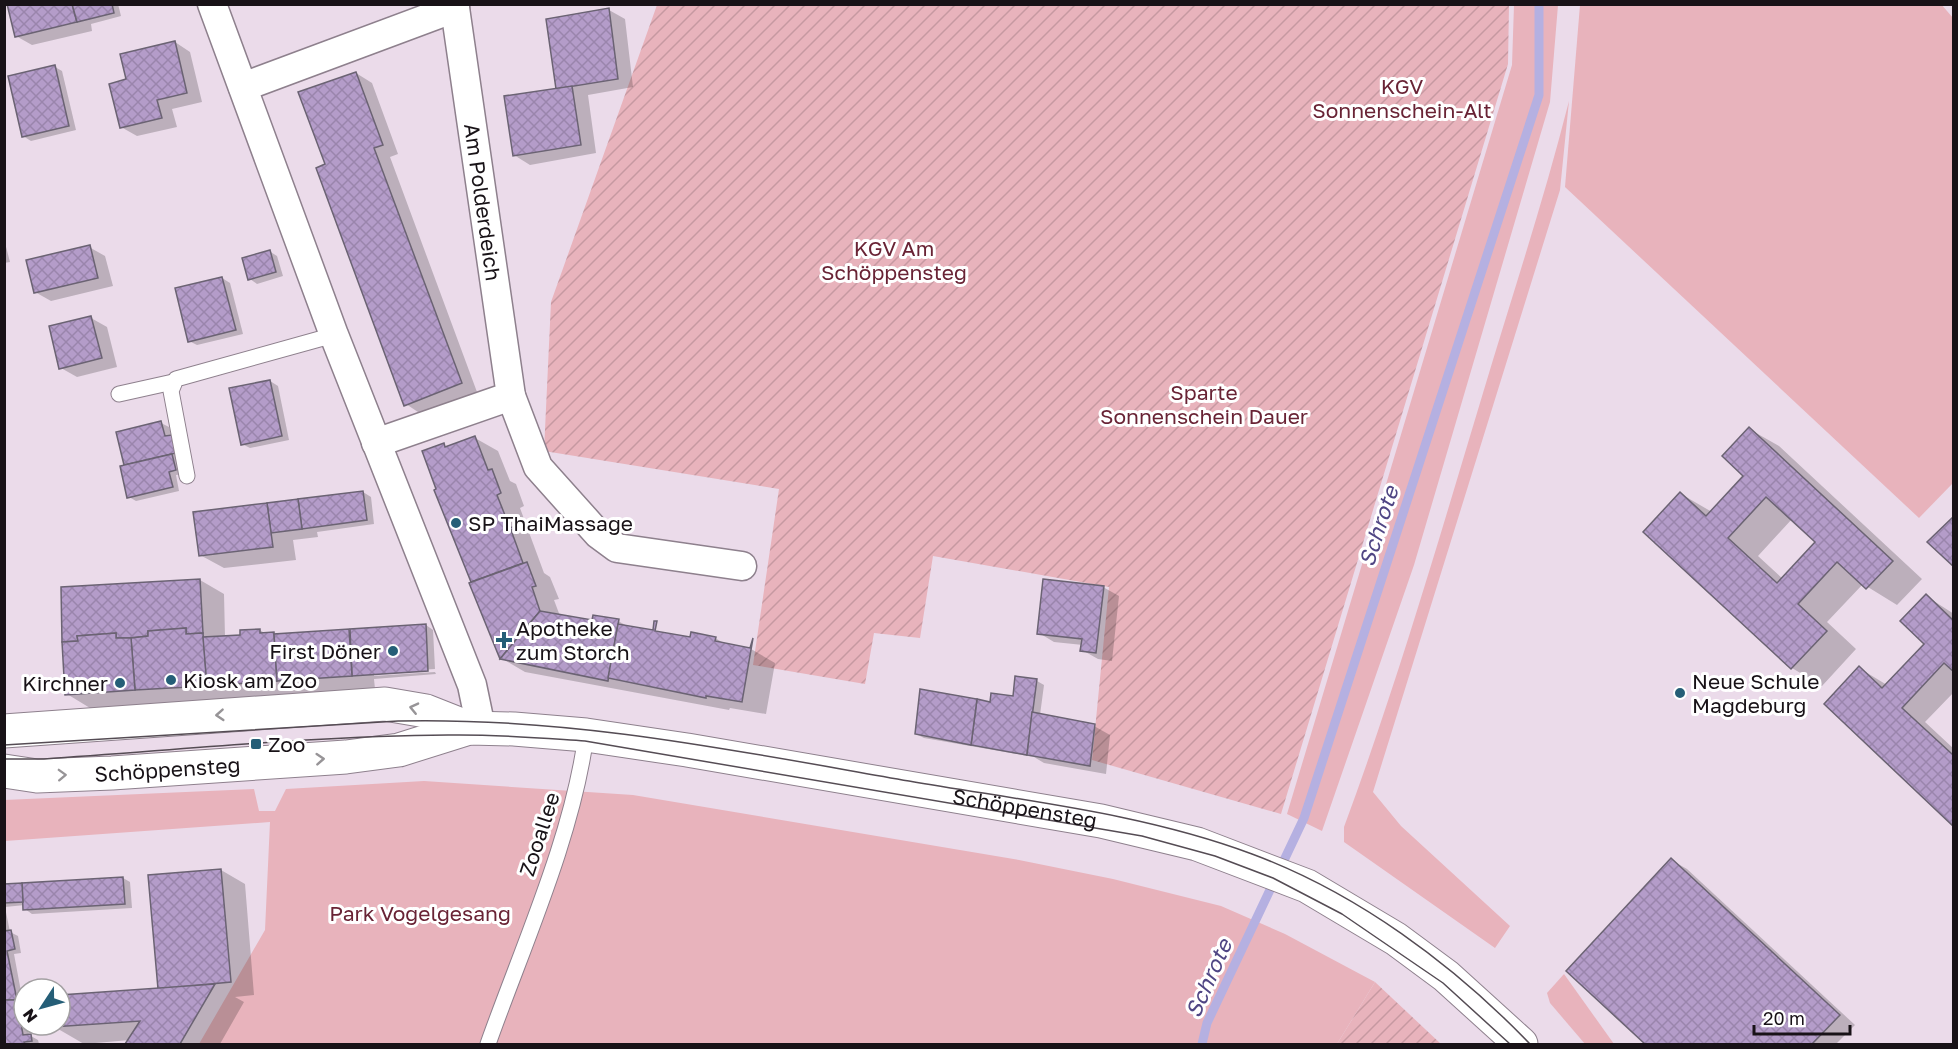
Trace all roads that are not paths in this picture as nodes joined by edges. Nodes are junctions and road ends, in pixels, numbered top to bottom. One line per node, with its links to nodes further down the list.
1 (212, 4): 3 (street)
2 (454, 6): 3 (street); 7 (street, Am Polderdeich)
3 (243, 87): 4 (street)
4 (334, 335): 5 (lane); 8 (street)
5 (173, 382): 6 (lane); 9 (lane)
6 (120, 394)
7 (511, 396): 8 (street); 10 (street, Am Polderdeich)
8 (376, 443): 11 (street)
9 (187, 476)
10 (742, 567)
11 (475, 728): 12 (main road, Schöppensteg, one-way to 12); 13 (main road, Schöppensteg); 14 (main road, Schöppensteg, one-way to 11)
12 (4, 731)
13 (586, 735): 15 (lane, Zooallee); 16 (main road, Schöppensteg)
14 (4, 771)
15 (488, 1044)
16 (1521, 1044)

